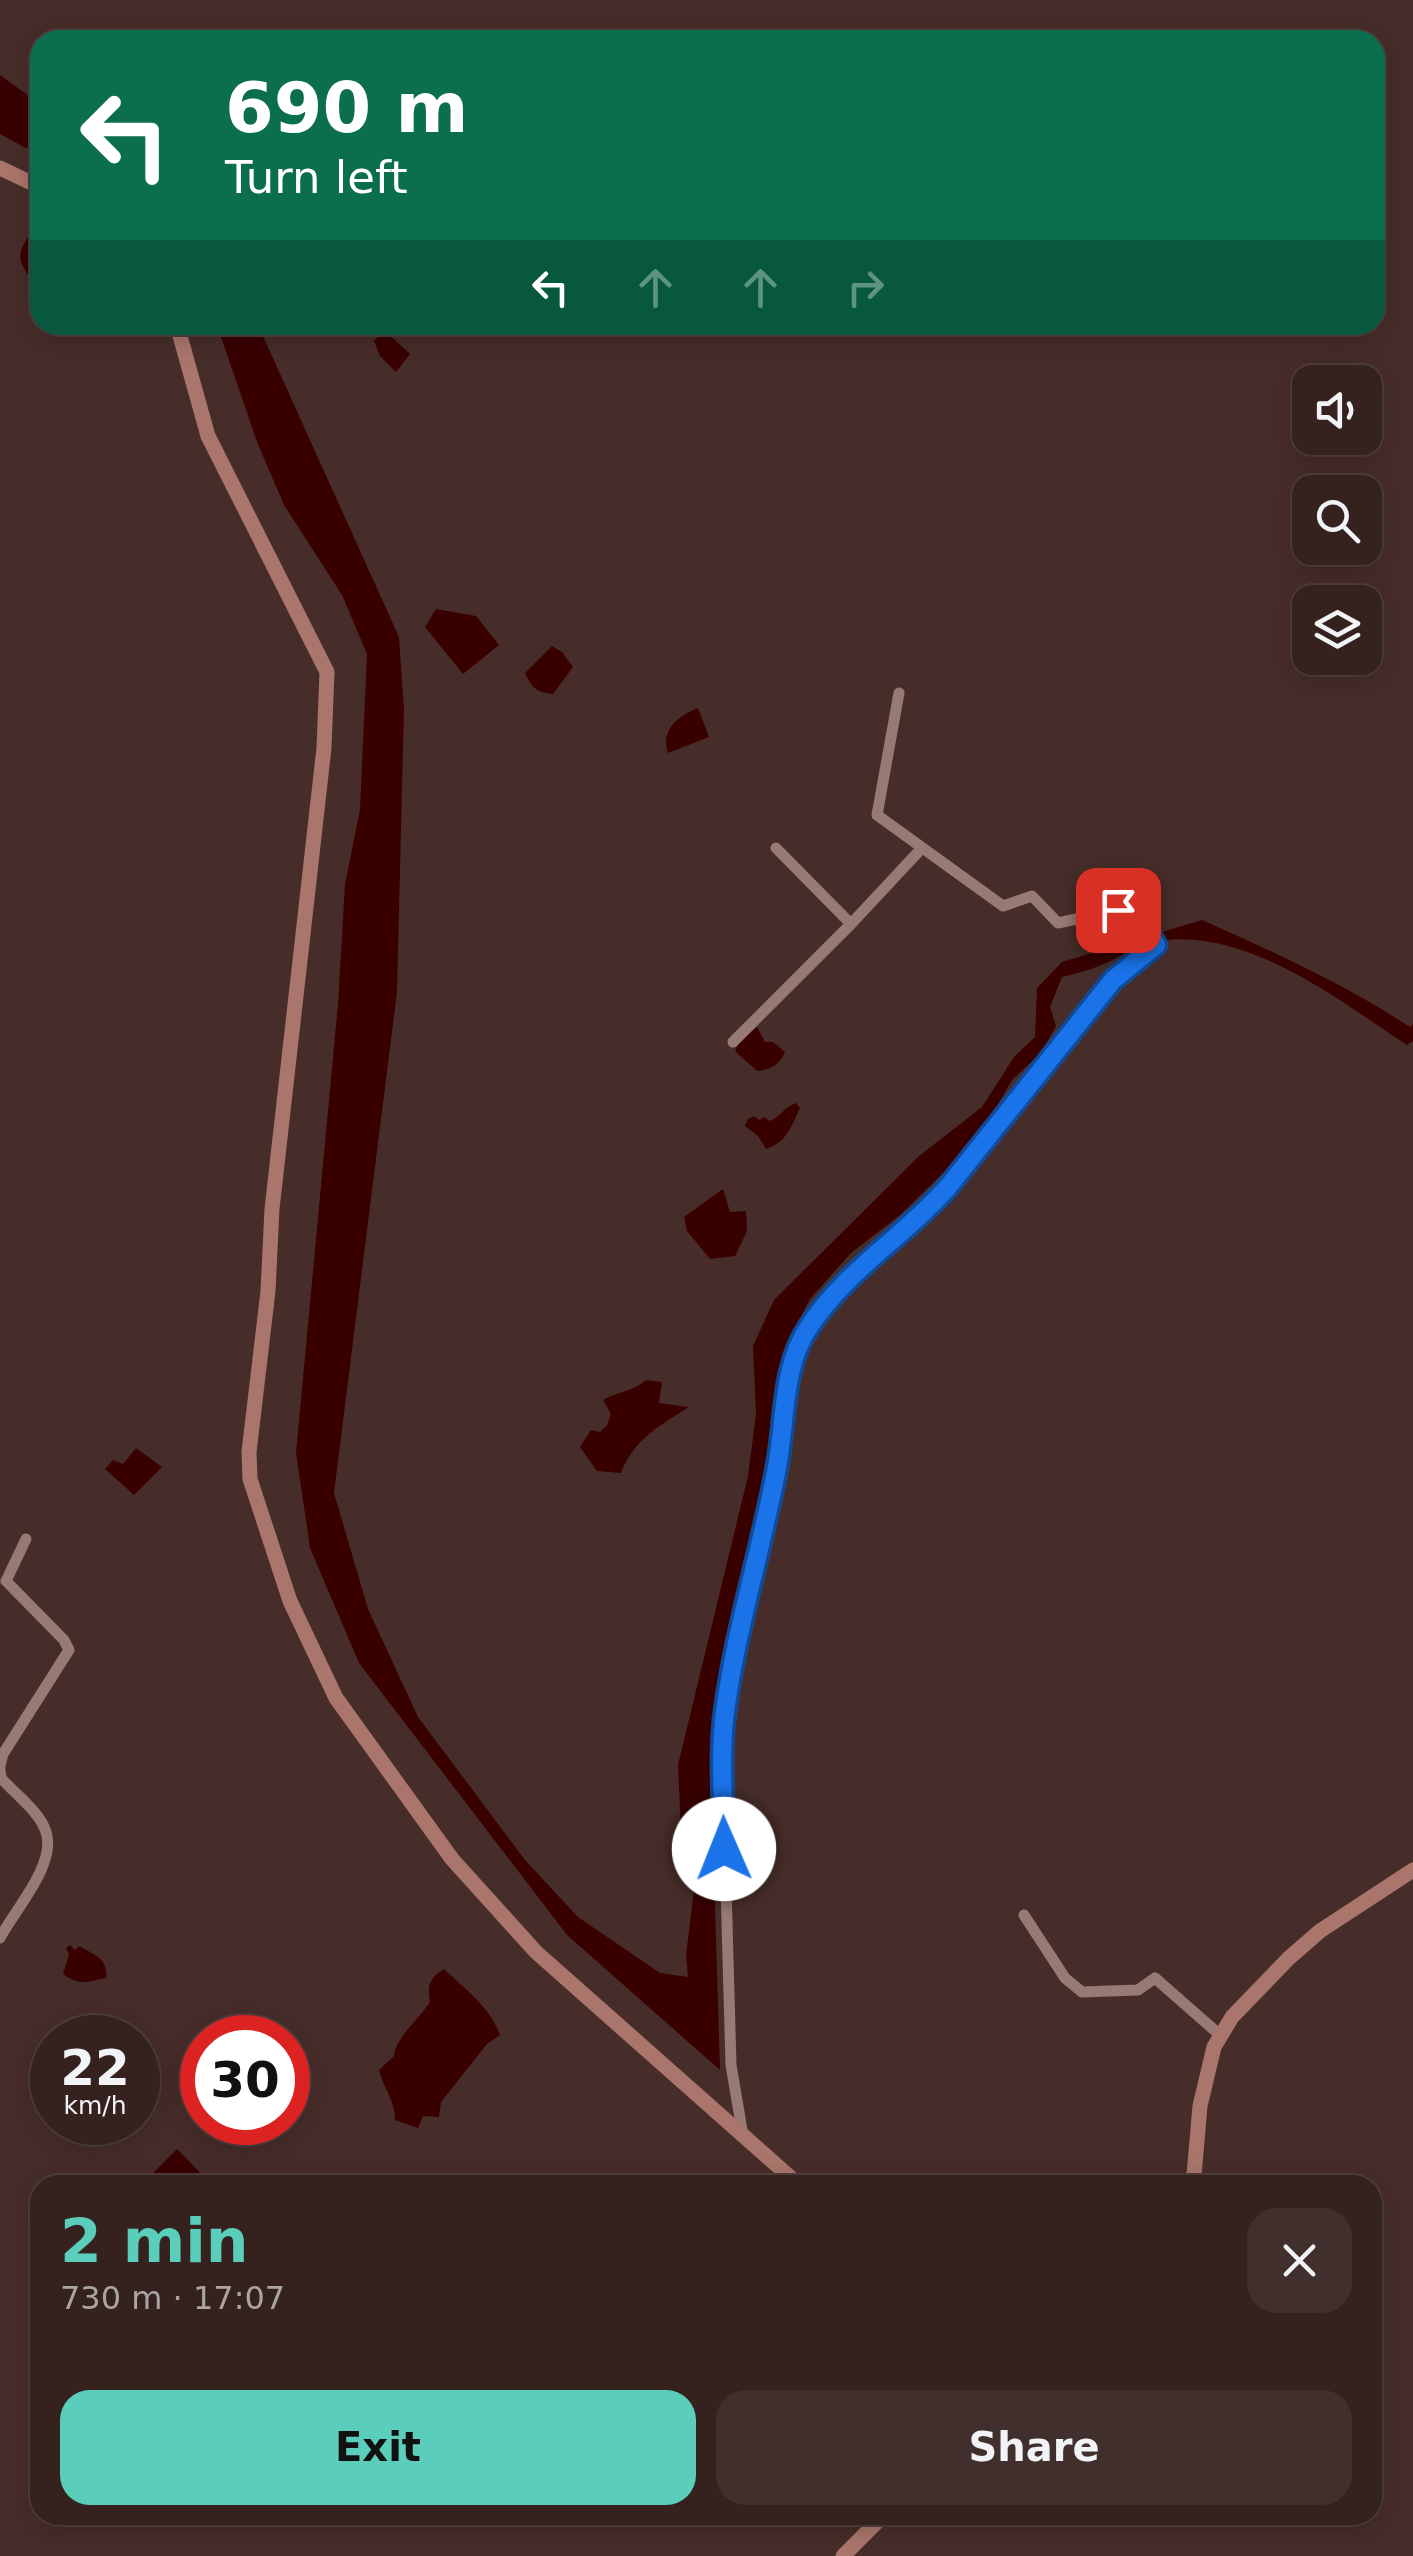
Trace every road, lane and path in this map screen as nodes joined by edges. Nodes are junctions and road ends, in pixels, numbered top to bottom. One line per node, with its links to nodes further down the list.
1 (0, 168): 2 (main road)
2 (30, 182)
3 (180, 335): 15 (main road)
4 (899, 693): 6 (street)
5 (776, 848): 7 (street)
6 (920, 848): 7 (street); 15 (street)
7 (851, 924): 8 (street)
8 (733, 1042)
9 (26, 1539): 10 (street)
10 (0, 1768): 13 (street)
11 (1413, 1870): 14 (main road)
12 (1024, 1915): 14 (street)
13 (0, 1938)
14 (1221, 2036): 17 (main road)
15 (744, 2138): 16 (main road)
16 (787, 2175)
17 (1194, 2175)
18 (874, 2525): 19 (main road)
19 (842, 2556)

